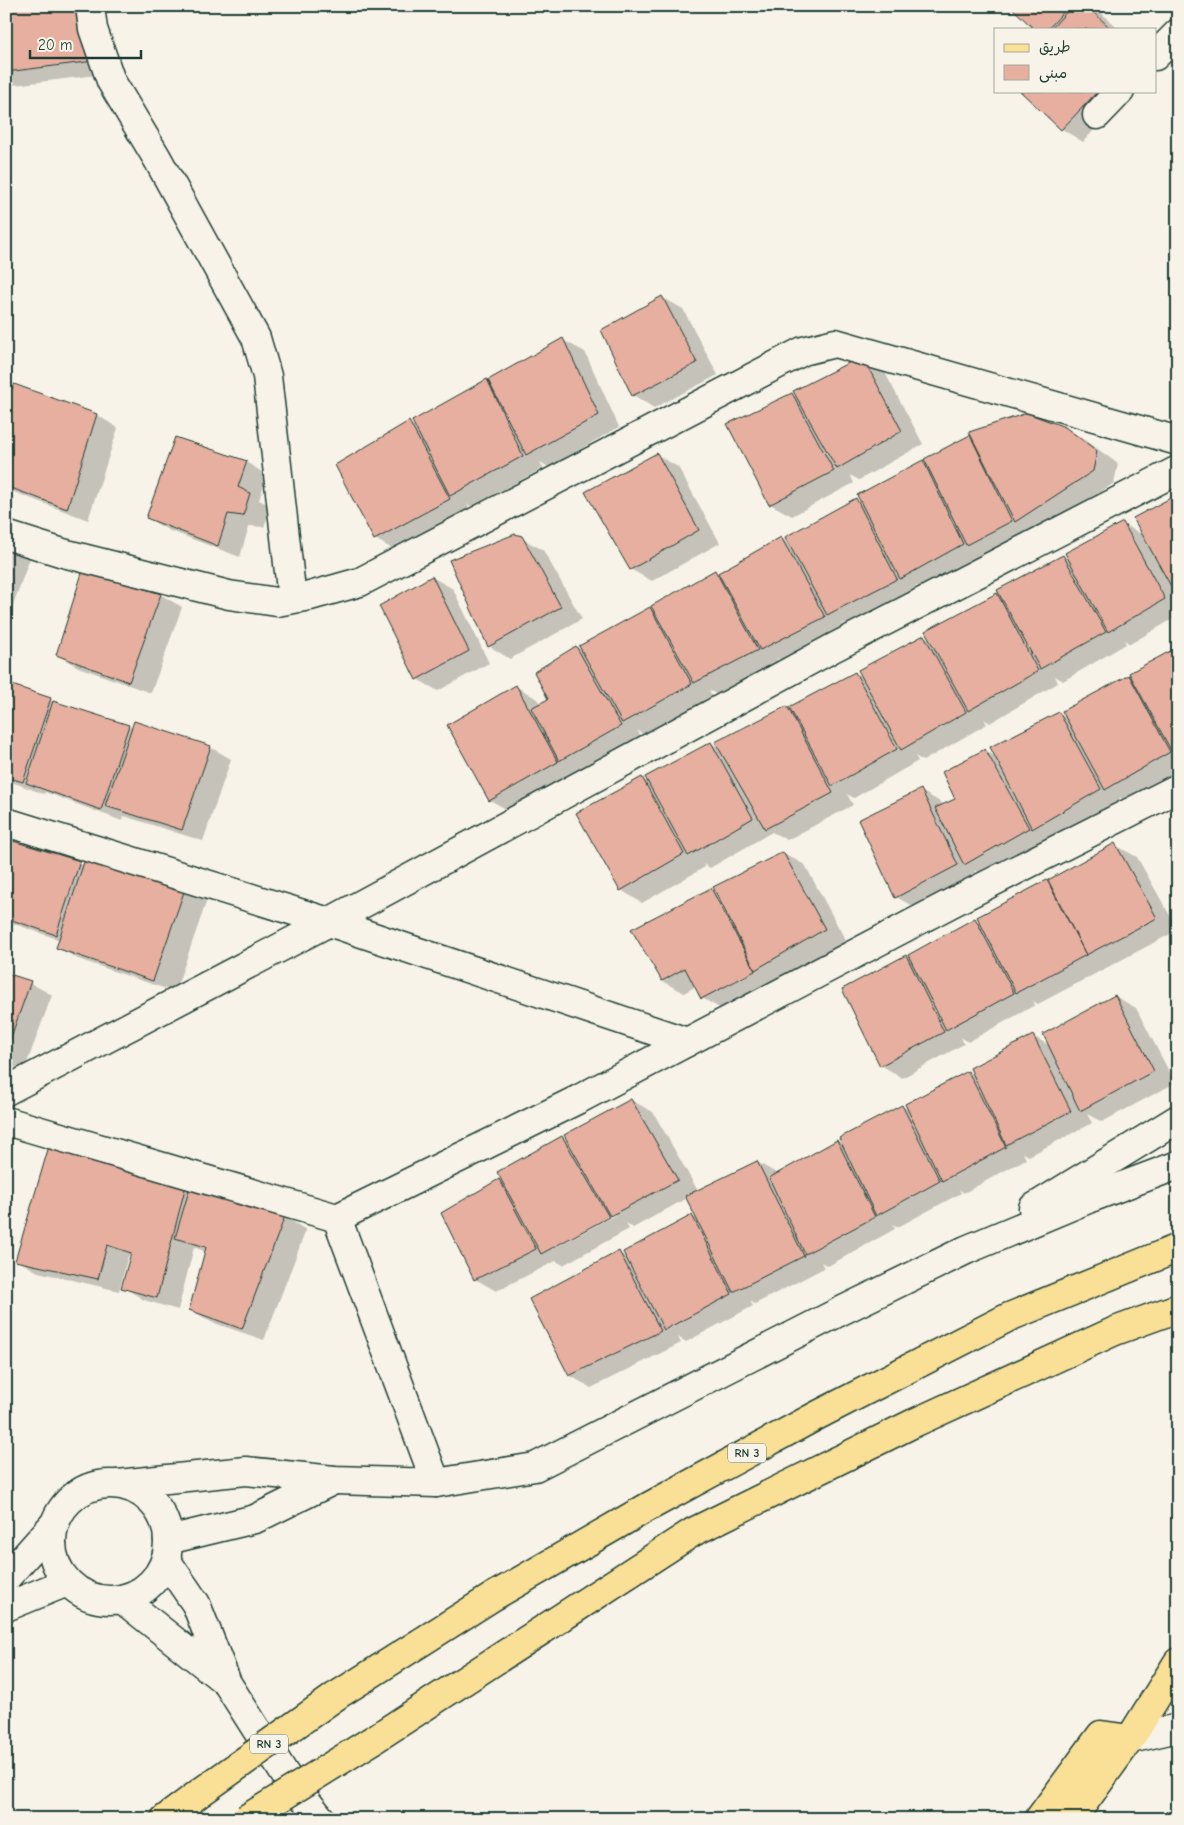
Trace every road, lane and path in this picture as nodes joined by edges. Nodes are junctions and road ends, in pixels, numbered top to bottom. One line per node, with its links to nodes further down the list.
1 (90, 6): 9 (street)
2 (1178, 33): 3 (street)
3 (1156, 55)
4 (1119, 92): 5 (street)
5 (1097, 115)
6 (1178, 441): 9 (street)
7 (1178, 470): 12 (street)
8 (6, 535): 9 (street)
9 (292, 599)
10 (1178, 788): 13 (street)
11 (6, 822): 12 (street)
12 (329, 922): 13 (street); 14 (street)
13 (687, 1042): 18 (street)
14 (6, 1091)
15 (1178, 1119): 20 (street)
16 (6, 1122): 18 (street)
17 (1178, 1165): 20 (street)
18 (337, 1218): 23 (street)
19 (1178, 1248): 35 (main road, RN 3, bridge)
20 (966, 1250): 23 (street)
21 (1178, 1308): 36 (main road, bridge)
22 (334, 1480): 23 (street); 24 (street); 26 (street)
23 (436, 1483)
24 (118, 1484): 25 (street); 26 (street)
25 (54, 1524): 27 (street); 28 (street)
26 (167, 1550): 29 (street); 32 (street)
27 (6, 1578)
28 (67, 1582): 29 (street); 30 (street)
29 (122, 1599): 32 (street)
30 (6, 1607)
31 (1178, 1662): 34 (main road)
32 (228, 1683): 37 (street)
33 (1178, 1728): 34 (street)
34 (1130, 1739): 38 (main road); 39 (main road)
35 (165, 1819)
36 (246, 1819)
37 (321, 1819)
38 (1039, 1819)
39 (1072, 1819)

